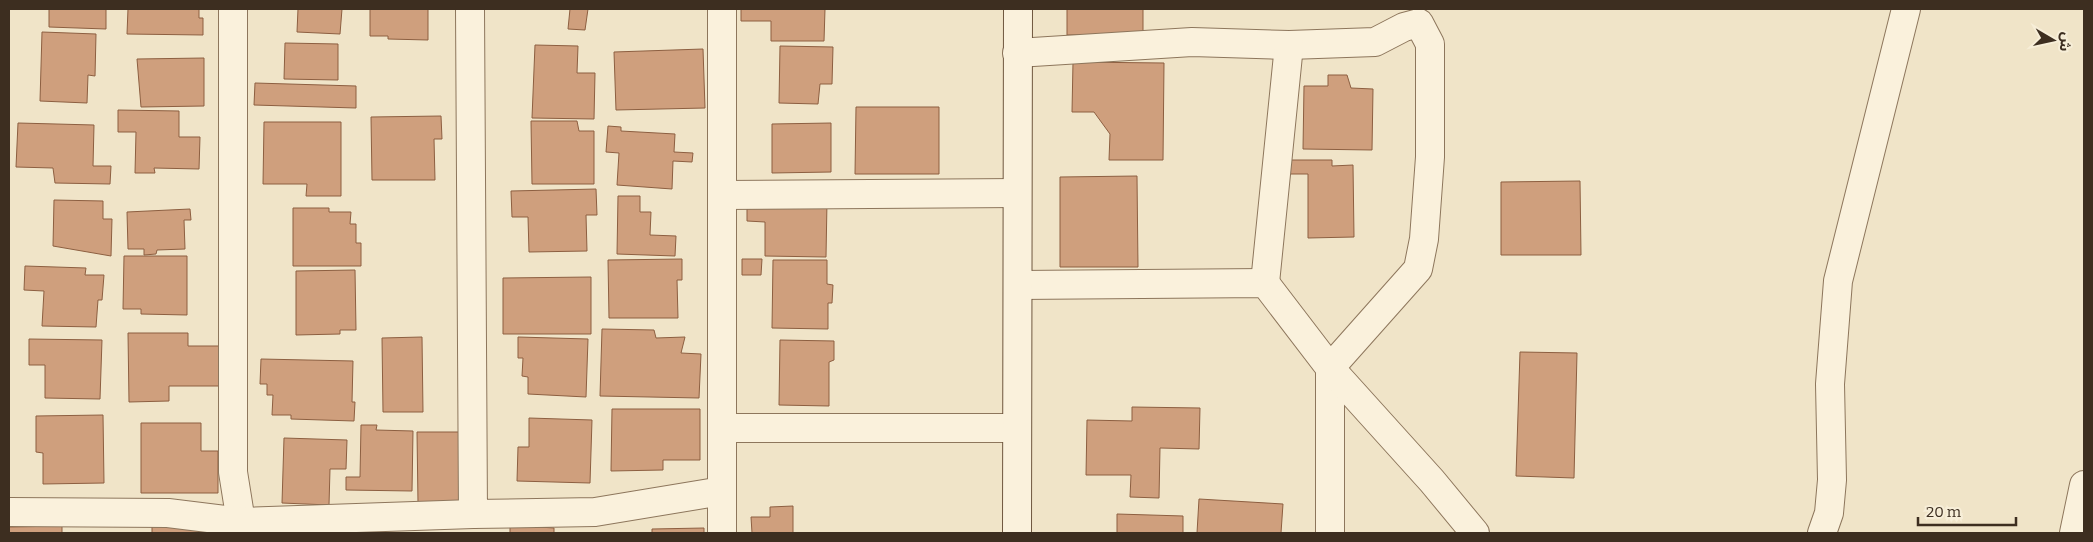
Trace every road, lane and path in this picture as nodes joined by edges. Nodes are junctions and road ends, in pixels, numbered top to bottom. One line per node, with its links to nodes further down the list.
1 (233, 9): 19 (street)
2 (470, 9): 18 (street)
3 (722, 9): 9 (street)
4 (1018, 9): 7 (street)
5 (1906, 9): 25 (street)
6 (1289, 45): 7 (street); 10 (street); 12 (street)
7 (1017, 53): 8 (street)
8 (1017, 193): 9 (street); 11 (street)
9 (722, 195): 13 (street)
10 (1265, 283): 11 (street); 12 (street)
11 (1018, 285): 14 (street)
12 (1330, 368): 23 (street); 24 (street)
13 (722, 428): 14 (street); 16 (street)
14 (1017, 428): 22 (street)
15 (2084, 485): 26 (street)
16 (722, 491): 20 (street); 21 (street)
17 (9, 512): 19 (street)
18 (473, 514): 19 (street); 20 (street)
19 (241, 522)
20 (595, 523)
21 (722, 533)
22 (1017, 533)
23 (1330, 533)
24 (1476, 533)
25 (1822, 533)
26 (2074, 533)

